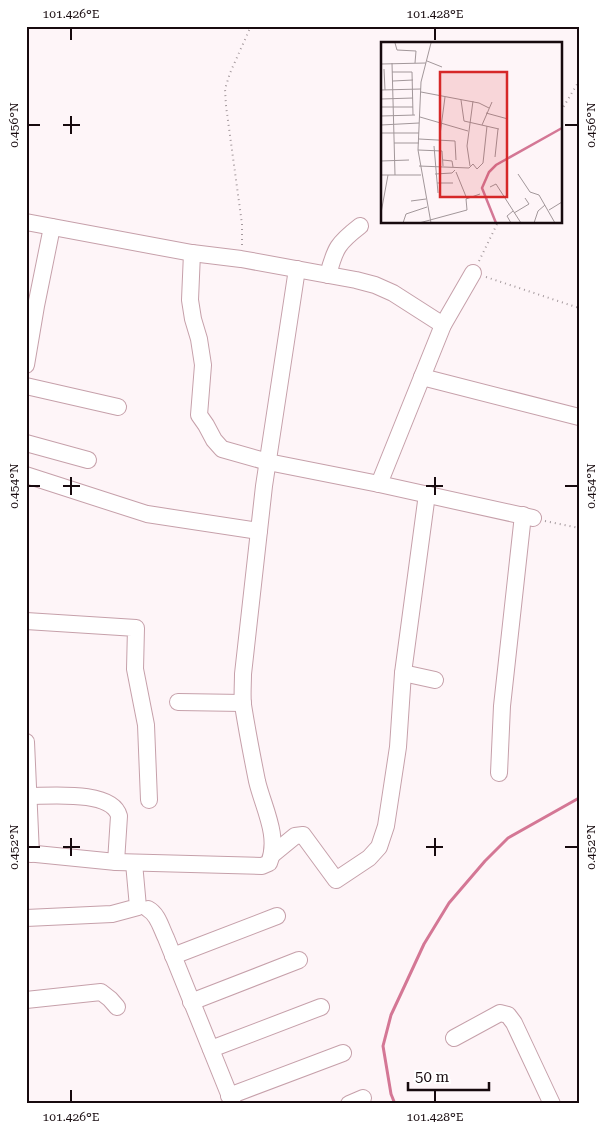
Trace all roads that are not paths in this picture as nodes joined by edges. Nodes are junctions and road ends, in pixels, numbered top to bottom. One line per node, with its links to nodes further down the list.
1 (26, 222): 3 (street)
2 (360, 226): 7 (street)
3 (52, 227): 4 (street); 9 (street)
4 (192, 253): 5 (street); 16 (street)
5 (297, 269): 7 (street); 16 (street)
6 (473, 273): 8 (street)
7 (328, 275): 8 (street)
8 (442, 325): 10 (street)
9 (26, 365)
10 (422, 377): 13 (street); 18 (street)
11 (26, 386): 12 (street)
12 (118, 406)
13 (579, 418)
14 (26, 443): 15 (street)
15 (88, 460)
16 (268, 462): 18 (street); 20 (street)
17 (26, 475): 20 (street)
18 (380, 484): 19 (street)
19 (427, 494): 22 (street); 27 (street)
20 (259, 531): 25 (street)
21 (26, 620): 29 (street)
22 (404, 673): 23 (street); 31 (street)
23 (435, 680)
24 (178, 702): 25 (street)
25 (243, 703): 31 (street)
26 (26, 742): 28 (street)
27 (499, 772)
28 (29, 796): 30 (street); 32 (street)
29 (149, 800)
30 (29, 854): 32 (street)
31 (273, 854): 33 (street)
32 (116, 862): 33 (street)
33 (134, 863): 36 (street)
34 (148, 909): 37 (street)
35 (277, 916): 37 (street)
36 (26, 918)
37 (173, 956): 40 (street)
38 (299, 960): 40 (street)
39 (26, 1000): 41 (street)
40 (192, 1002): 44 (street)
41 (117, 1007)
42 (321, 1007): 44 (street)
43 (454, 1038): 47 (street)
44 (211, 1049): 46 (street)
45 (343, 1053): 46 (street)
46 (231, 1100)
47 (552, 1104)

